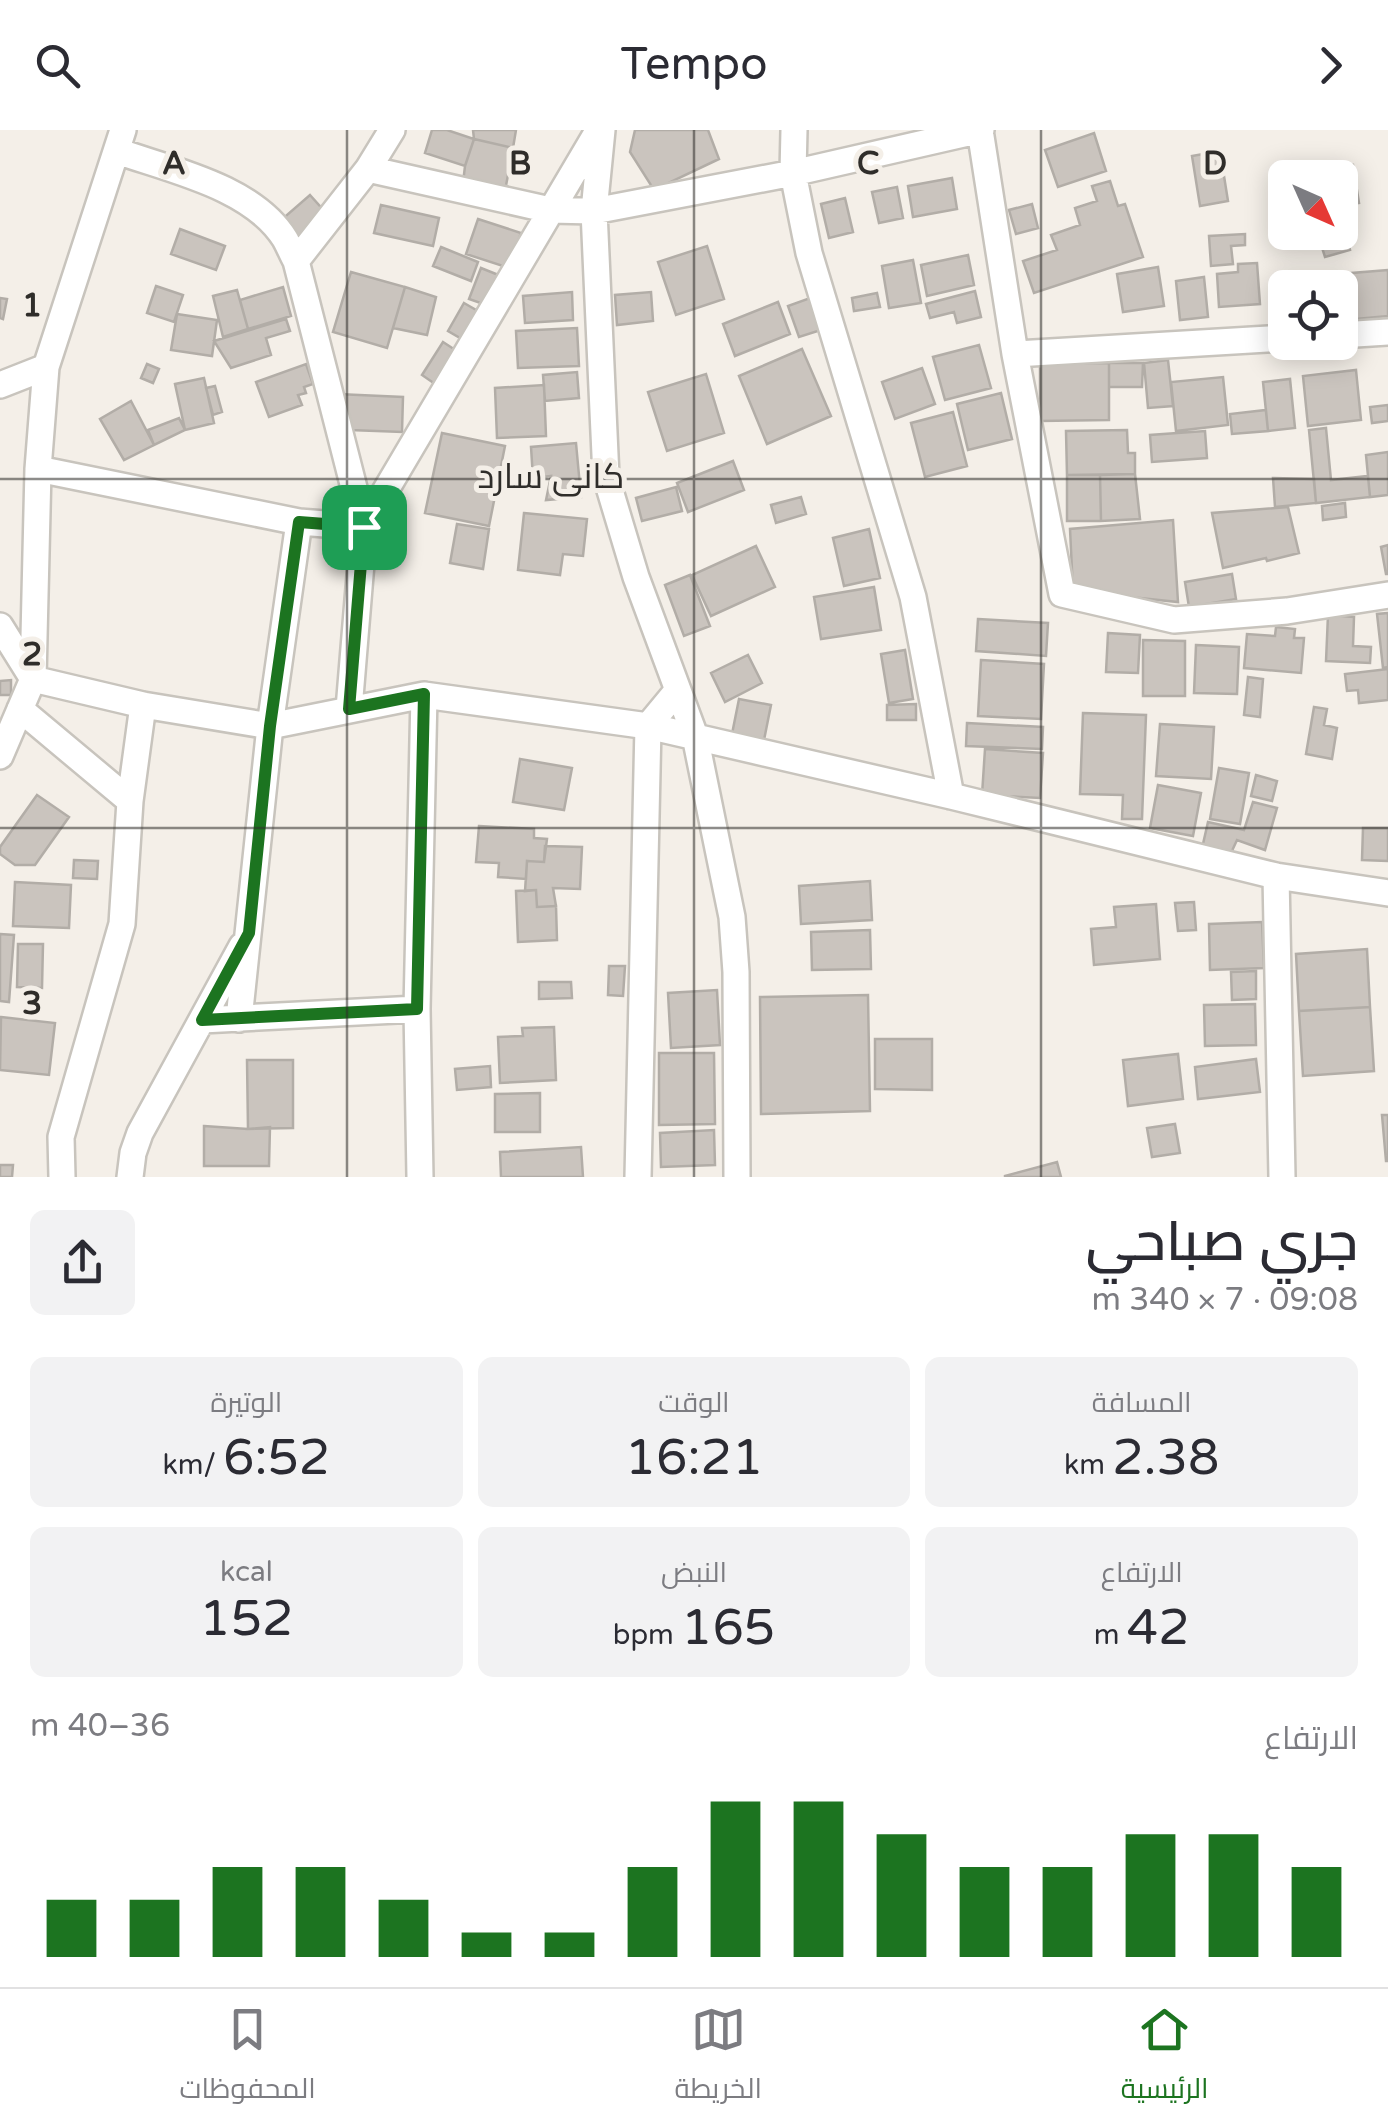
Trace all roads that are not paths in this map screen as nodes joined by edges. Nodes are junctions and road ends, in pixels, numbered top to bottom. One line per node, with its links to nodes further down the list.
1 (392, 130): 6 (street)
2 (600, 130): 8 (street); 9 (street)
3 (794, 130): 7 (street)
4 (980, 130): 7 (street); 14 (street)
5 (120, 141): 10 (street); 15 (street)
6 (368, 168): 8 (street); 10 (street)
7 (793, 173): 9 (street); 32 (street)
8 (550, 210): 9 (street); 19 (street)
9 (594, 211): 23 (street)
10 (296, 261): 19 (street)
11 (1388, 332): 12 (street)
12 (1358, 334)
13 (1268, 339): 14 (street)
14 (1015, 354): 20 (street)
15 (46, 367): 16 (street); 17 (street)
16 (0, 384)
17 (38, 469): 18 (street); 22 (street)
18 (299, 522): 19 (street); 28 (street)
19 (364, 527): 27 (street)
20 (1388, 596)
21 (0, 626): 22 (street)
22 (33, 680): 25 (street); 26 (street)
23 (677, 691): 29 (street); 30 (street)
24 (424, 694): 27 (street); 29 (street); 37 (street)
25 (143, 705): 28 (street); 33 (street)
26 (20, 709): 31 (street); 33 (street)
27 (349, 709): 28 (street)
28 (270, 726): 36 (street)
29 (648, 726): 30 (street); 43 (street)
30 (695, 736): 32 (street); 44 (street)
31 (0, 756)
32 (950, 796): 34 (street)
33 (130, 802): 40 (street)
34 (1276, 876): 35 (street); 45 (street)
35 (1388, 893)
36 (249, 933): 38 (street); 39 (street)
37 (417, 1009): 38 (street); 42 (street)
38 (240, 1019): 39 (street)
39 (202, 1020): 41 (street)
40 (62, 1177)
41 (130, 1177)
42 (420, 1177)
43 (638, 1177)
44 (736, 1177)
45 (1282, 1177)

